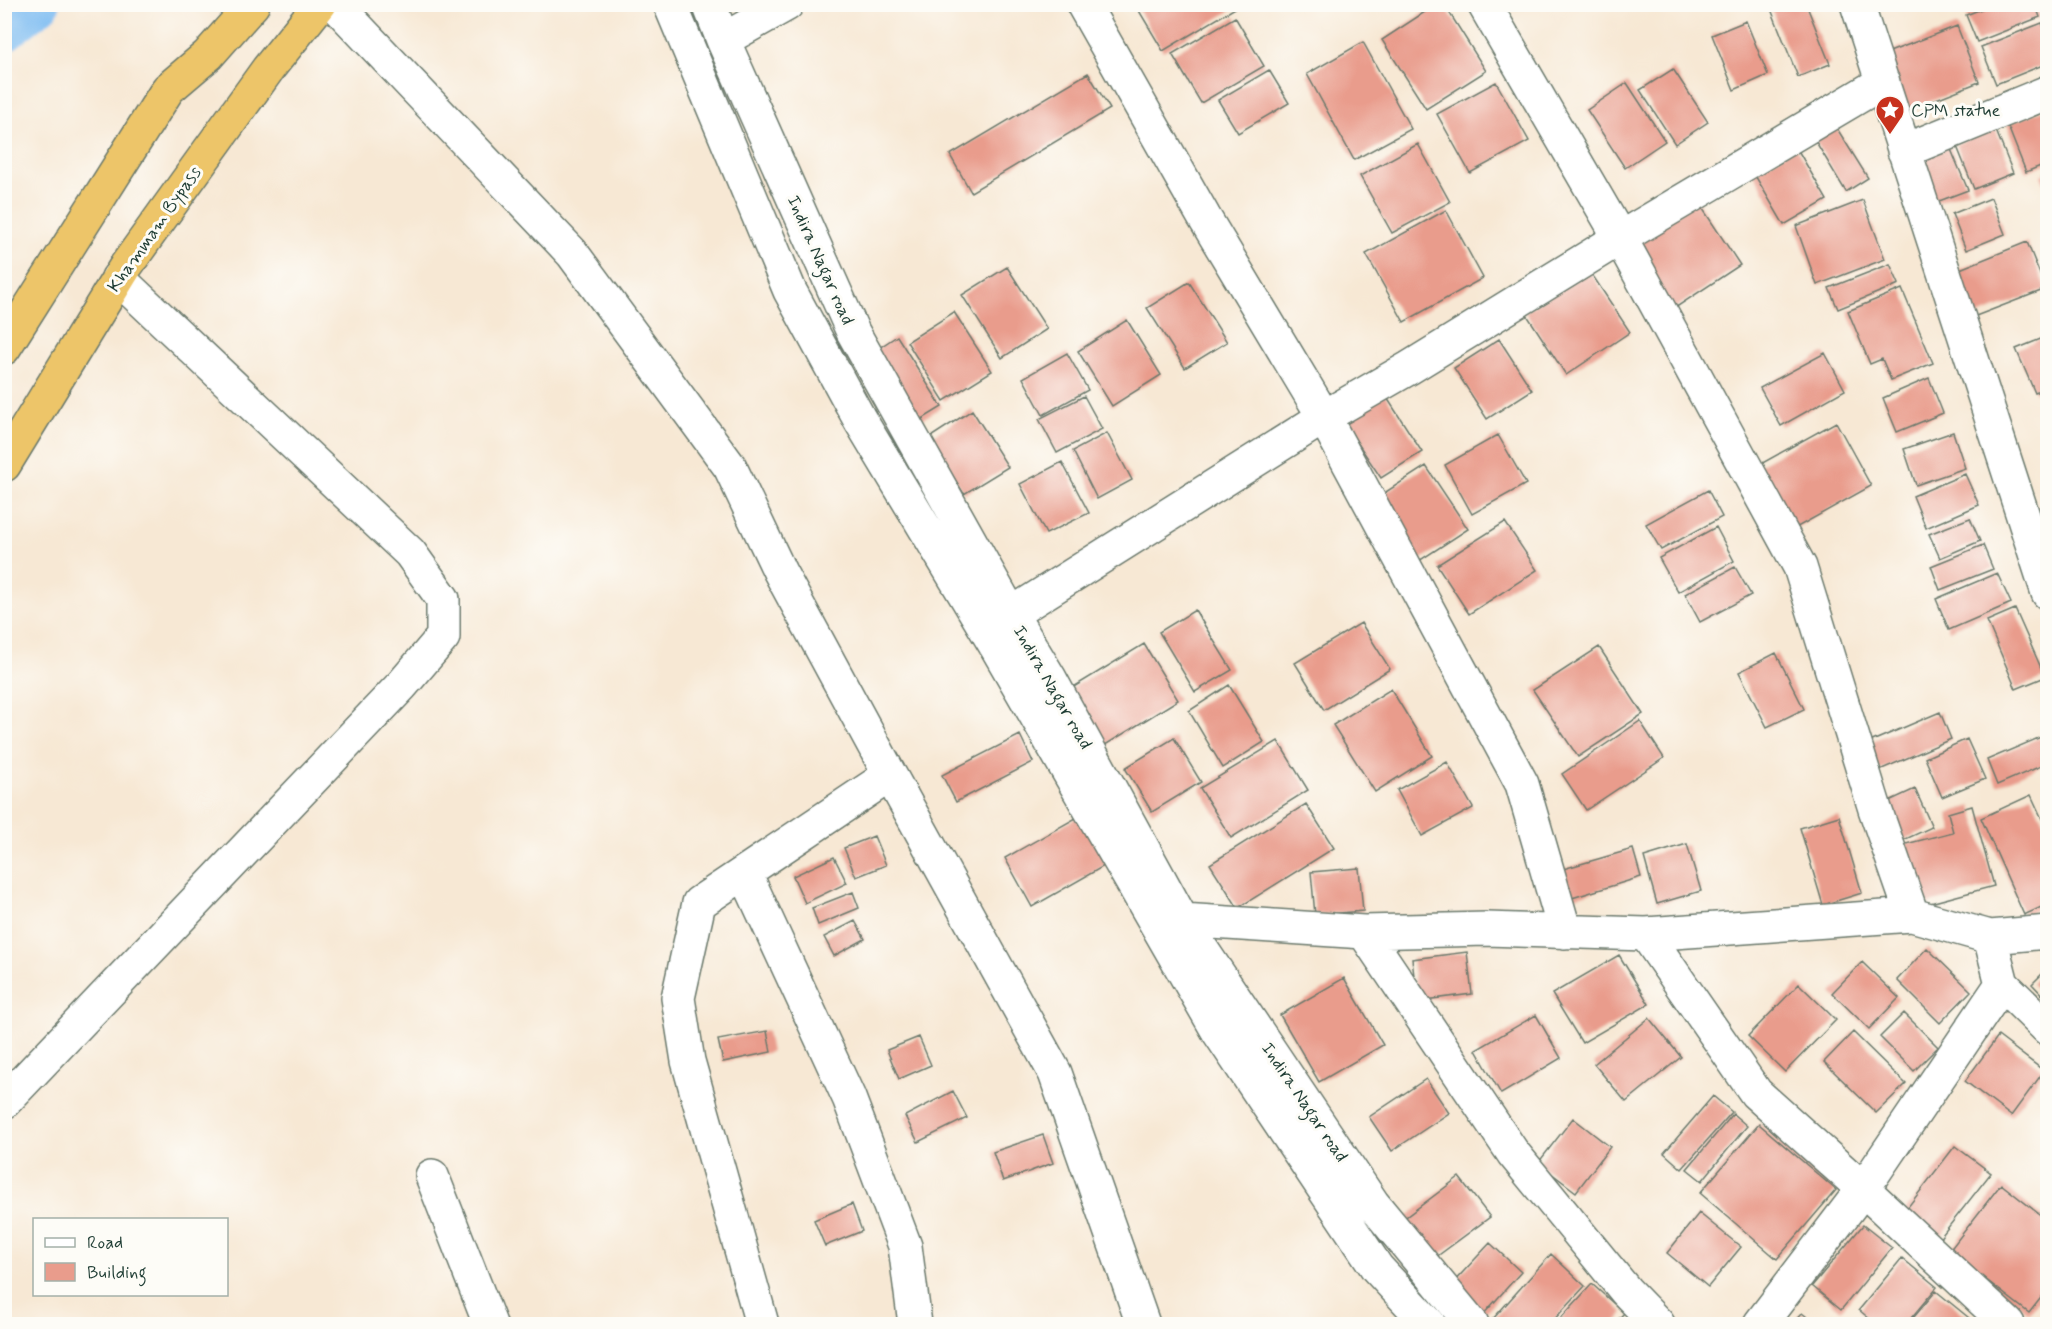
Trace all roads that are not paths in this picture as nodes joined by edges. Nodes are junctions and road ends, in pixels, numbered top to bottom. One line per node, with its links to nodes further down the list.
1 (253, 4): 16 (highway)
2 (320, 4): 15 (highway, Khammam Bypass)
3 (335, 4): 21 (street)
4 (670, 4): 39 (street, Indira Nagar road)
5 (709, 4): 10 (street, Indira Nagar road)
6 (787, 4): 10 (street)
7 (1083, 4): 17 (street)
8 (1484, 4): 14 (street)
9 (1857, 4): 11 (street)
10 (723, 40): 20 (street, Indira Nagar road)
11 (1883, 82): 13 (street); 14 (street)
12 (2048, 92): 13 (street)
13 (1904, 151): 19 (street)
14 (1620, 238): 17 (street); 23 (street)
15 (118, 278): 18 (highway, Khammam Bypass); 32 (street)
16 (4, 348)
17 (1324, 417): 20 (street); 26 (street)
18 (4, 465)
19 (2048, 593)
20 (1011, 614): 24 (street, Indira Nagar road)
21 (890, 775): 22 (street); 38 (street)
22 (745, 873): 36 (street); 37 (street)
23 (1912, 915): 28 (street); 29 (street)
24 (1182, 920): 25 (street); 40 (street, Indira Nagar road)
25 (1365, 932): 26 (street); 41 (street)
26 (1565, 932): 28 (street)
27 (2048, 932): 29 (street)
28 (1646, 934): 34 (street)
29 (1990, 936): 30 (street)
30 (2002, 984): 31 (street); 34 (street)
31 (2048, 1029)
32 (4, 1102)
33 (432, 1176): 35 (street)
34 (1863, 1189): 42 (street); 43 (street)
35 (490, 1324)
36 (762, 1324)
37 (915, 1324)
38 (1143, 1324)
39 (1429, 1324)
40 (1472, 1324)
41 (1658, 1324)
42 (1760, 1324)
43 (2008, 1324)

